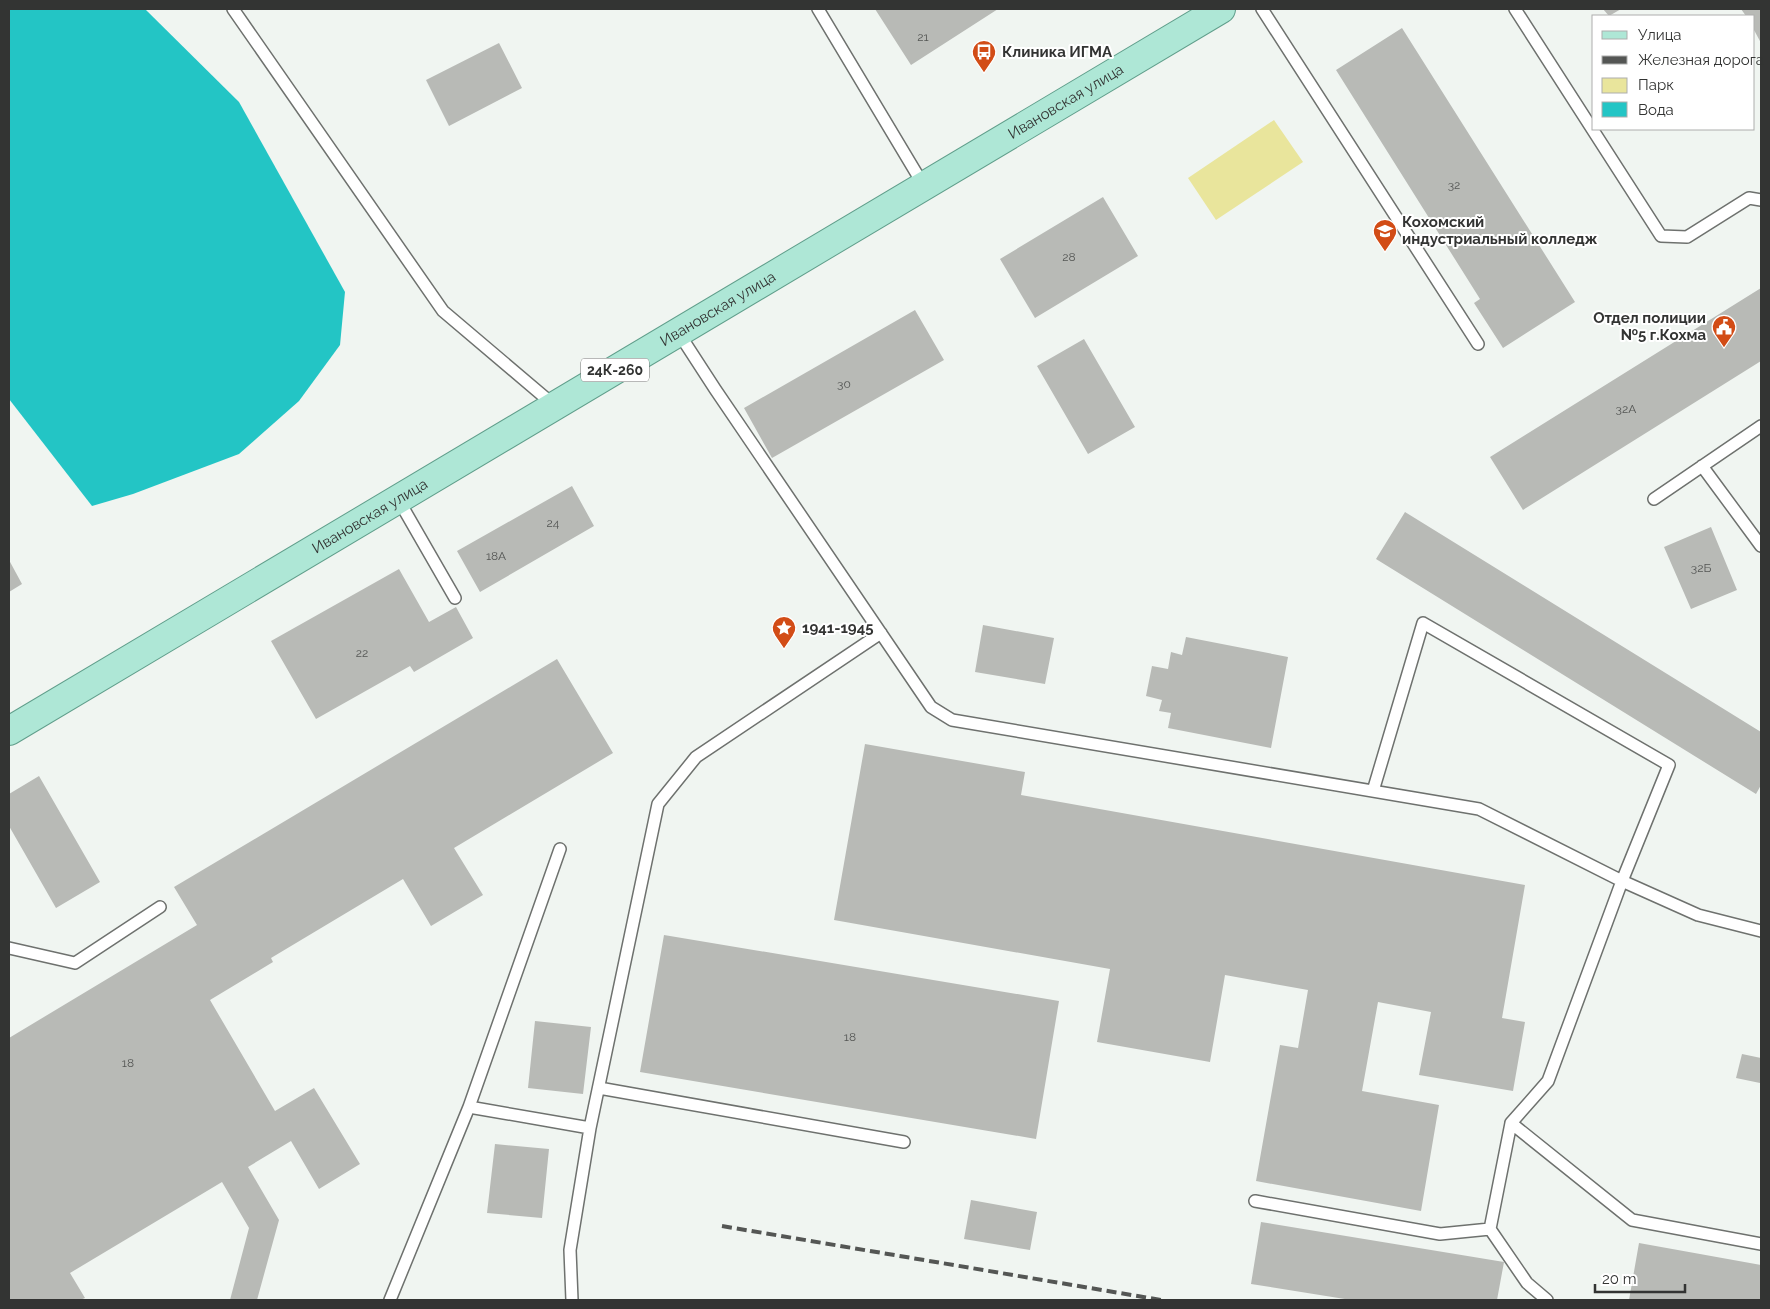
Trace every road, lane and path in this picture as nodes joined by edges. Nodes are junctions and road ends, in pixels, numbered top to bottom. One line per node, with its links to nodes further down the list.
1 (233, 9): 12 (lane)
2 (818, 9): 8 (lane)
3 (1221, 9): 8 (main road, Ивановская улица / 24К-260)
4 (1262, 9): 11 (lane)
5 (1515, 9): 6 (lane)
6 (1592, 129)
7 (1593, 130): 9 (lane)
8 (924, 186): 10 (main road, Ивановская улица / 24К-260)
9 (1761, 200)
10 (678, 332): 12 (main road, Ивановская улица / 24К-260); 19 (lane)
11 (1478, 344)
12 (555, 406): 15 (main road, Ивановская улица / 24К-260)
13 (1761, 426): 14 (lane)
14 (1702, 466): 16 (lane); 17 (lane)
15 (398, 499): 18 (lane); 20 (main road, Ивановская улица / 24К-260)
16 (1654, 499)
17 (1761, 546)
18 (455, 598)
19 (881, 633): 21 (lane); 27 (lane)
20 (9, 731)
21 (1373, 791): 23 (lane); 23 (lane)
22 (560, 849): 28 (lane)
23 (1622, 881): 25 (lane); 29 (lane)
24 (160, 907): 26 (lane)
25 (1761, 931)
26 (9, 948)
27 (599, 1088): 30 (lane); 31 (lane)
28 (469, 1107): 30 (lane); 35 (lane)
29 (1511, 1123): 33 (lane); 34 (lane)
30 (590, 1128): 36 (lane)
31 (904, 1142)
32 (1255, 1201): 33 (lane)
33 (1490, 1229): 37 (lane)
34 (1761, 1244)
35 (390, 1300)
36 (572, 1300)
37 (1547, 1300)

